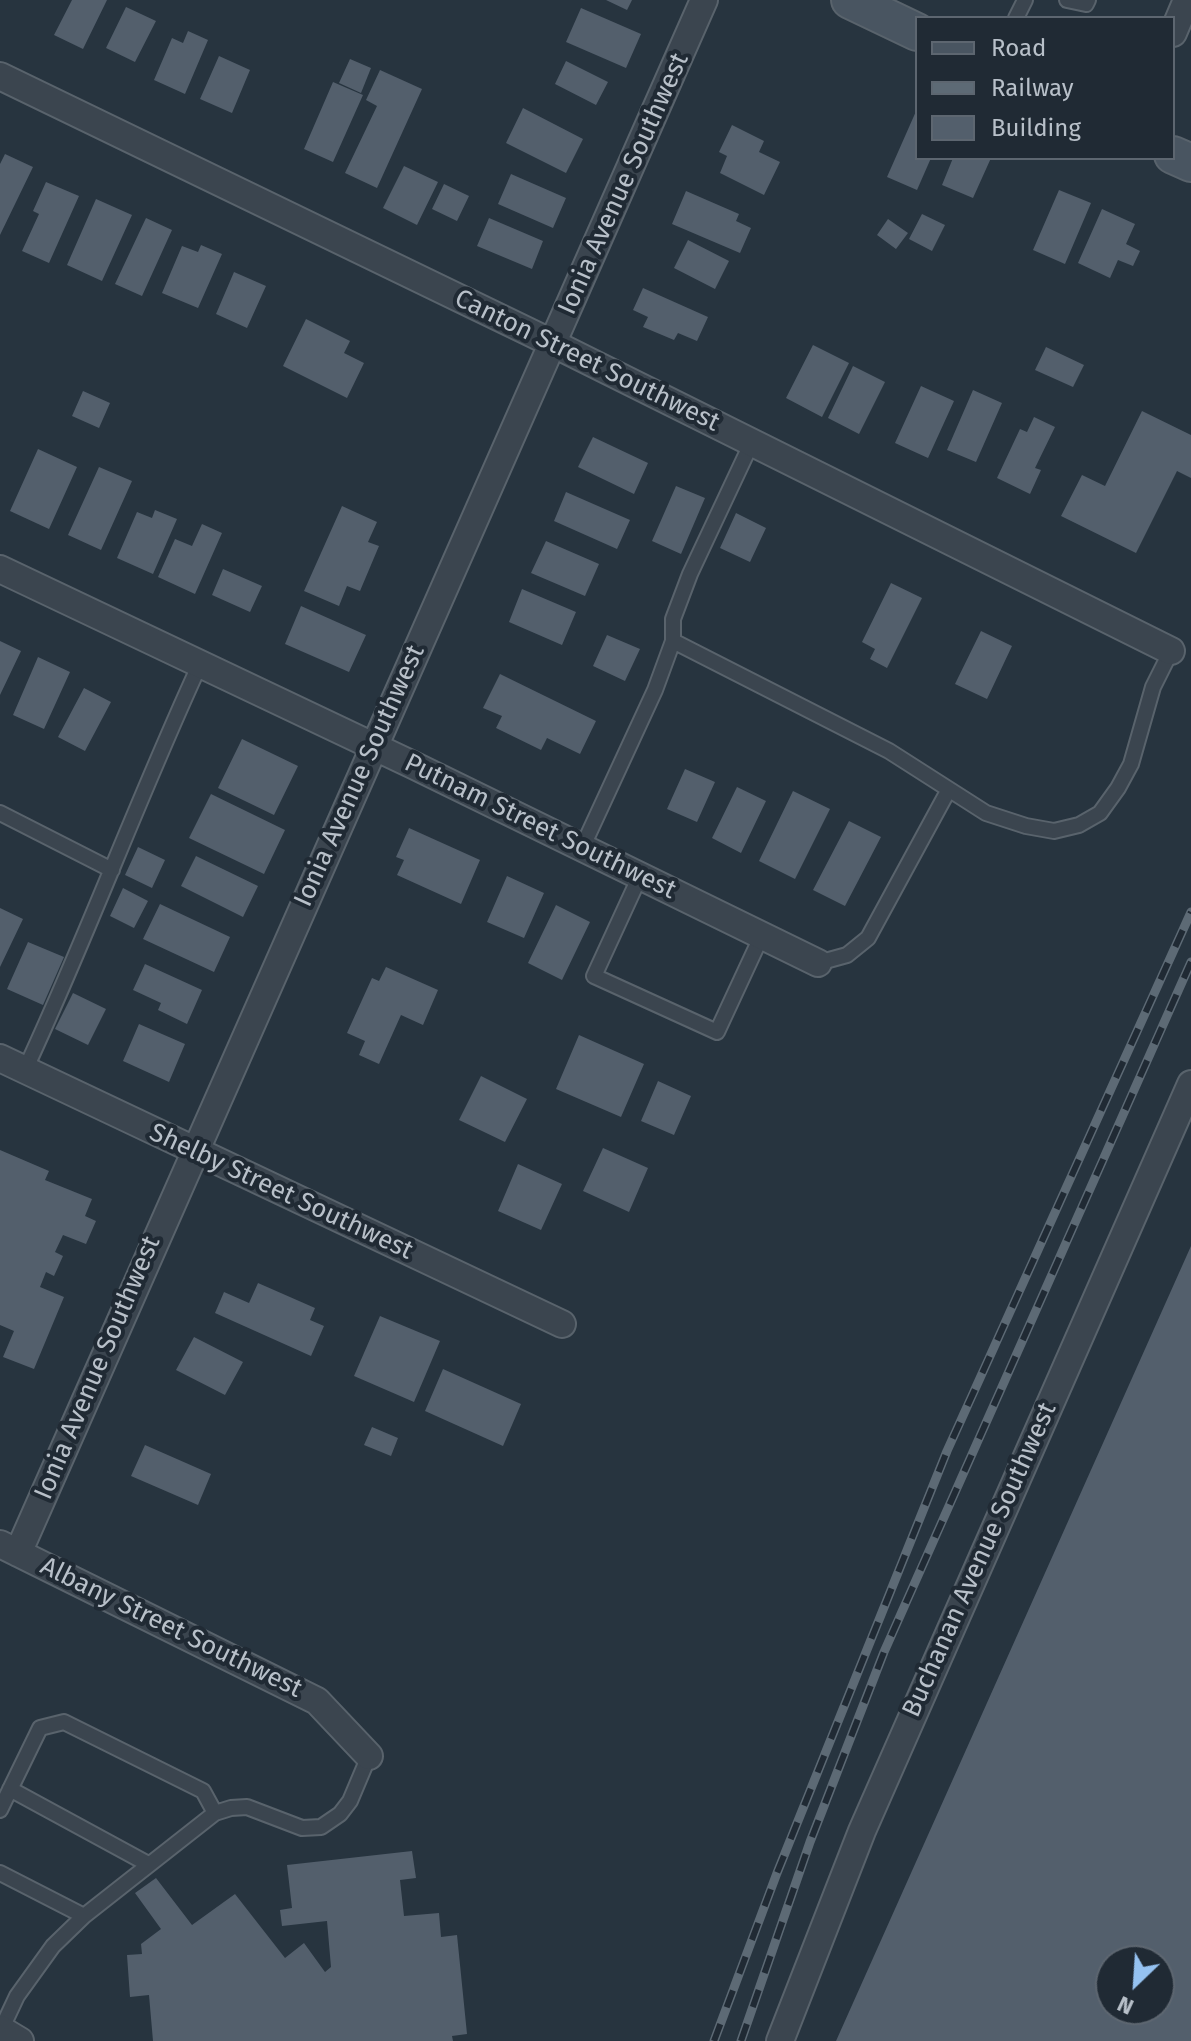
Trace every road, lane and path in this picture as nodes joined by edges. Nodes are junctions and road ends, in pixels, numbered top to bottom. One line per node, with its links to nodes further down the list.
1 (704, 0): 9 (street, Ionia Avenue Southwest)
2 (850, 0): 7 (main road)
3 (1067, 0): 4 (lane)
4 (1088, 0)
5 (1187, 0): 6 (street)
6 (1175, 28)
7 (915, 31)
8 (0, 76): 9 (street, Canton Street Southwest)
9 (554, 344): 10 (street, Canton Street Southwest); 15 (street, Ionia Avenue Southwest)
10 (752, 442): 12 (lane); 13 (street, Canton Street Southwest)
11 (0, 569): 14 (street, Putnam Street Southwest)
12 (673, 641): 16 (lane); 18 (lane)
13 (1171, 651): 16 (lane)
14 (200, 664): 15 (street, Putnam Street Southwest); 19 (lane)
15 (373, 746): 18 (street, Putnam Street Southwest); 26 (street, Ionia Avenue Southwest)
16 (948, 791): 22 (lane)
17 (0, 813): 19 (lane)
18 (582, 848): 20 (street, Putnam Street Southwest)
19 (112, 870): 24 (lane)
20 (640, 876): 21 (street, Putnam Street Southwest); 21 (lane)
21 (762, 935): 22 (street, Putnam Street Southwest)
22 (818, 963)
23 (0, 1058): 24 (street, Shelby Street Southwest)
24 (25, 1070): 26 (street, Shelby Street Southwest)
25 (1191, 1084): 37 (street, Buchanan Avenue Southwest)
26 (192, 1150): 27 (street, Shelby Street Southwest); 28 (street, Ionia Avenue Southwest)
27 (562, 1324)
28 (9, 1548): 29 (street, Albany Street Southwest)
29 (369, 1756): 32 (lane)
30 (10, 1789): 31 (lane); 32 (lane); 33 (lane)
31 (0, 1810)
32 (215, 1813): 33 (lane)
33 (148, 1864): 35 (lane)
34 (0, 1873): 35 (lane)
35 (84, 1916): 36 (lane)
36 (7, 2034)
37 (780, 2041)

